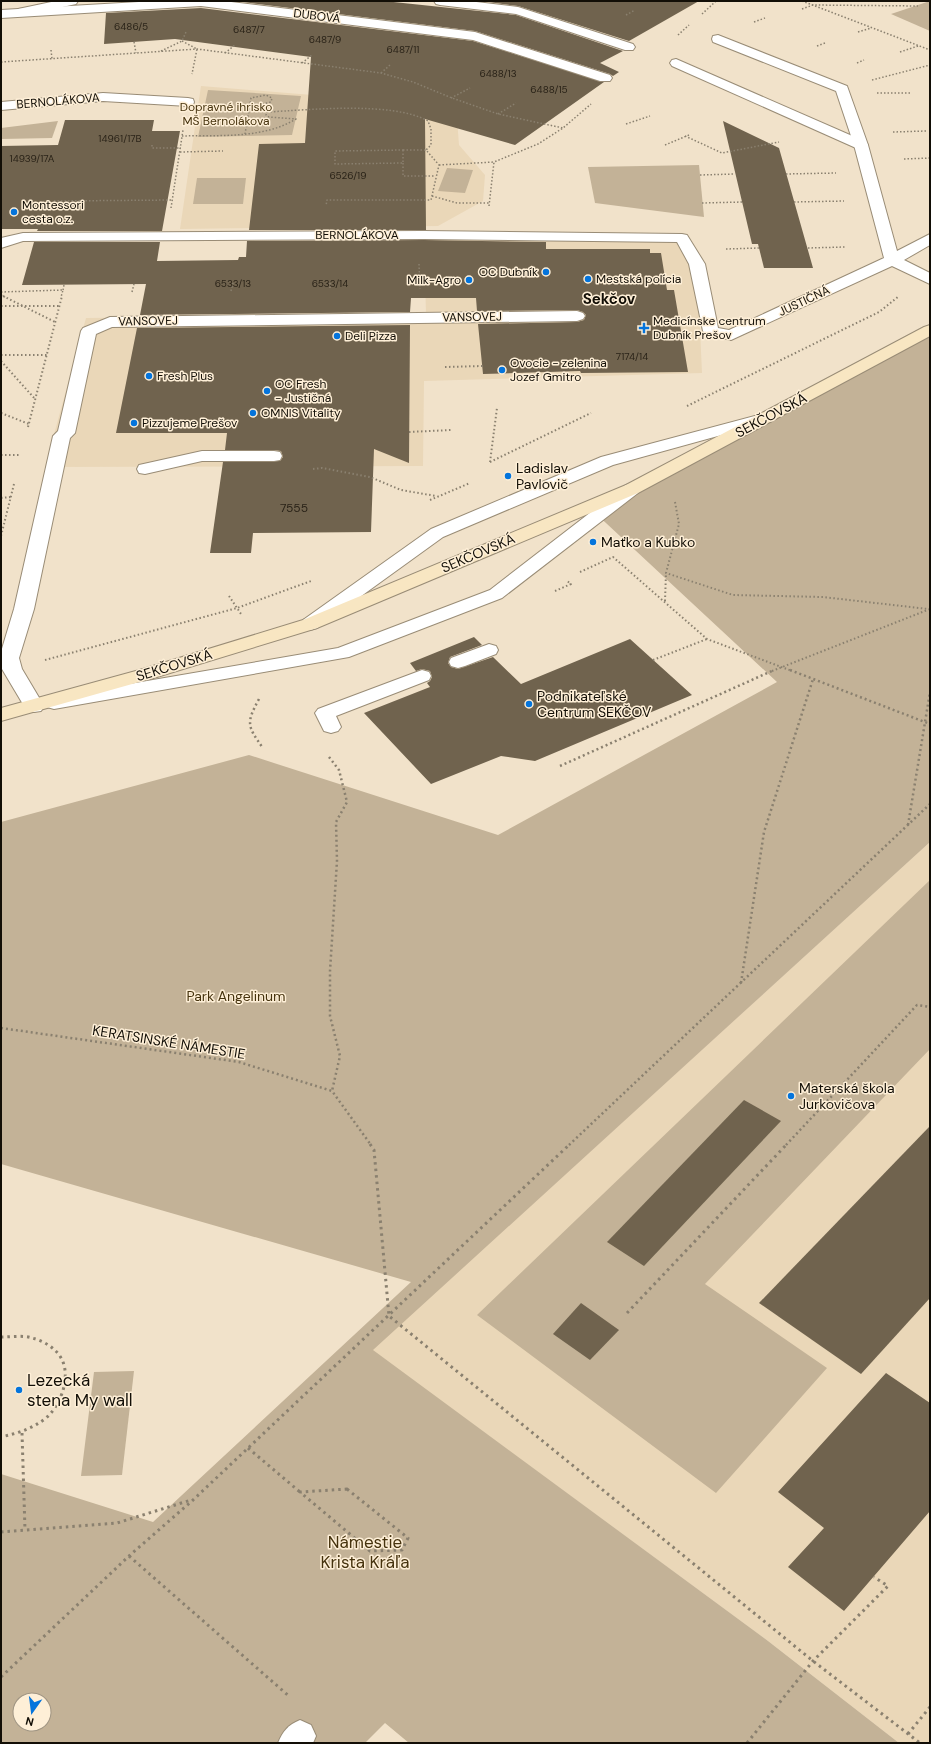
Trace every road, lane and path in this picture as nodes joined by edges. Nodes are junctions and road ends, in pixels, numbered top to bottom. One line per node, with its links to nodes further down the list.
1 (72, 1): 9 (lane, DUBOVÁ)
2 (440, 1): 18 (lane)
3 (712, 1): 5 (path)
4 (802, 1): 6 (path)
5 (715, 2)
6 (813, 5): 7 (path); 8 (path); 11 (path)
7 (918, 6)
8 (802, 9)
9 (22, 12): 10 (street, DUBOVÁ); 35 (street, DUBOVÁ)
10 (1, 14)
11 (872, 28): 13 (path); 19 (path)
12 (188, 29): 15 (path)
13 (858, 32)
14 (718, 39): 59 (street)
15 (182, 41): 20 (path); 23 (path)
16 (134, 42): 25 (path)
17 (235, 45): 26 (path)
18 (629, 46)
19 (919, 46): 22 (path); 24 (path)
20 (197, 49): 23 (path); 26 (path); 42 (path)
21 (51, 50): 28 (path)
22 (930, 50)
23 (159, 52): 25 (path)
24 (900, 52)
25 (136, 53): 28 (path)
26 (225, 53): 30 (path)
27 (312, 55): 30 (path)
28 (52, 59): 29 (path)
29 (1, 62)
30 (302, 63): 34 (path)
31 (676, 63): 59 (lane)
32 (930, 65): 36 (path)
33 (390, 66): 34 (path)
34 (381, 73): 40 (path)
35 (605, 78)
36 (869, 80)
37 (470, 88): 40 (path)
38 (877, 93): 39 (path)
39 (910, 93)
40 (450, 98): 46 (path)
41 (595, 101): 49 (path)
42 (188, 102): 44 (lane, BERNOLÁKOVA); 54 (path)
43 (516, 103): 46 (path)
44 (1, 106)
45 (250, 107): 45 (path); 52 (path)
46 (498, 114): 49 (path)
47 (650, 116): 48 (path)
48 (626, 124)
49 (563, 128): 67 (path)
50 (926, 131): 51 (path)
51 (893, 132)
52 (245, 134): 54 (path); 62 (path)
53 (689, 135): 55 (path)
54 (182, 136): 60 (path)
55 (685, 136): 56 (path); 58 (path)
56 (784, 141)
57 (152, 144): 60 (path)
58 (665, 145)
59 (861, 145): 93 (street)
60 (181, 148): 64 (path)
61 (403, 150): 62 (path); 68 (path); 68 (path)
62 (426, 150): 69 (path)
63 (223, 151): 64 (path)
64 (180, 152): 76 (path)
65 (904, 158): 66 (path)
66 (930, 158)
67 (494, 162): 69 (path); 81 (path)
68 (403, 163): 74 (path)
69 (439, 165): 74 (path)
70 (843, 173): 72 (path)
71 (735, 174): 73 (path)
72 (786, 174)
73 (700, 175)
74 (435, 176): 75 (path)
75 (432, 196): 81 (path); 84 (path)
76 (172, 200): 77 (path); 85 (path)
77 (54, 201)
78 (851, 201): 80 (path)
79 (742, 202): 82 (path)
80 (794, 202)
81 (489, 203): 83 (path)
82 (702, 203)
83 (488, 211)
84 (324, 235): 85 (street, BERNOLÁKOVA); 94 (street, BERNOLÁKOVA)
85 (167, 236): 87 (street, BERNOLÁKOVA)
86 (930, 239): 93 (street, JUSTIČNÁ)
87 (1, 243)
88 (845, 247): 90 (path)
89 (759, 248): 91 (path)
90 (808, 248)
91 (720, 249)
92 (419, 257): 100 (path)
93 (892, 260): 94 (street, JUSTIČNÁ); 95 (street)
94 (697, 264)
95 (930, 279)
96 (64, 285): 97 (path)
97 (63, 290): 98 (path); 103 (path)
98 (1, 292)
99 (1, 295): 102 (path)
100 (420, 296)
101 (1, 306): 102 (path)
102 (23, 306): 103 (path); 107 (path)
103 (59, 306): 104 (path)
104 (57, 315): 105 (path); 107 (path)
105 (64, 315)
106 (577, 316): 151 (street, VANSOVEJ)
107 (55, 322): 110 (path)
108 (930, 330): 118 (street, SEKČOVSKÁ)
109 (1, 355): 110 (path)
110 (47, 355): 114 (path)
111 (1, 361): 114 (path)
112 (483, 366): 113 (path)
113 (445, 367)
114 (36, 399): 119 (path)
115 (497, 408): 117 (path)
116 (1, 413): 119 (path)
117 (591, 413)
118 (766, 418): 128 (street, SEKČOVSKÁ); 141 (lane)
119 (29, 424): 121 (path)
120 (451, 430): 122 (path)
121 (27, 432)
122 (409, 432)
123 (1, 455): 125 (path)
124 (274, 456): 126 (lane)
125 (20, 462)
126 (145, 469)
127 (314, 469): 131 (path)
128 (663, 472): 130 (street, SEKČOVSKÁ); 136 (path)
129 (14, 483): 133 (path)
130 (632, 489): 141 (street, SEKČOVSKÁ); 151 (lane)
131 (451, 496)
132 (1, 498): 133 (path)
133 (11, 498): 134 (path)
134 (1, 536)
135 (613, 557): 138 (path)
136 (666, 574): 138 (path); 139 (path)
137 (229, 596): 140 (path)
138 (665, 602): 142 (path)
139 (929, 609): 146 (path)
140 (244, 618)
141 (310, 624): 151 (street, SEKČOVSKÁ)
142 (707, 638): 144 (path); 146 (path)
143 (489, 650): 145 (lane)
144 (653, 660)
145 (458, 662)
146 (782, 667): 148 (path); 158 (path)
147 (422, 676): 155 (lane)
148 (813, 679): 153 (path); 161 (path)
149 (930, 692): 153 (path)
150 (263, 696): 156 (path)
151 (34, 706): 152 (street, SEKČOVSKÁ)
152 (1, 715)
153 (926, 722): 154 (path); 160 (path)
154 (930, 724)
155 (331, 727)
156 (263, 748)
157 (325, 752): 164 (path)
158 (560, 766)
159 (930, 804): 160 (path)
160 (908, 825): 161 (path)
161 (740, 984): 166 (path)
162 (930, 1007): 165 (path)
163 (1, 1028): 164 (path, KERATSINSKÉ NÁMESTIE)
164 (332, 1091): 166 (path)
165 (627, 1313)
166 (388, 1316): 170 (path); 177 (path)
167 (1, 1337): 168 (path)
168 (22, 1433): 169 (path); 173 (path)
169 (1, 1437)
170 (248, 1448): 171 (path); 172 (path)
171 (300, 1492): 171 (path)
172 (193, 1500): 173 (path); 175 (path)
173 (25, 1530): 174 (path)
174 (1, 1532)
175 (129, 1556): 178 (path); 179 (path)
176 (874, 1577): 177 (path)
177 (813, 1661): 181 (path); 182 (path)
178 (1, 1677)
179 (295, 1701)
180 (930, 1707): 181 (path)
181 (908, 1734): 183 (path)
182 (747, 1743)
183 (920, 1743)

